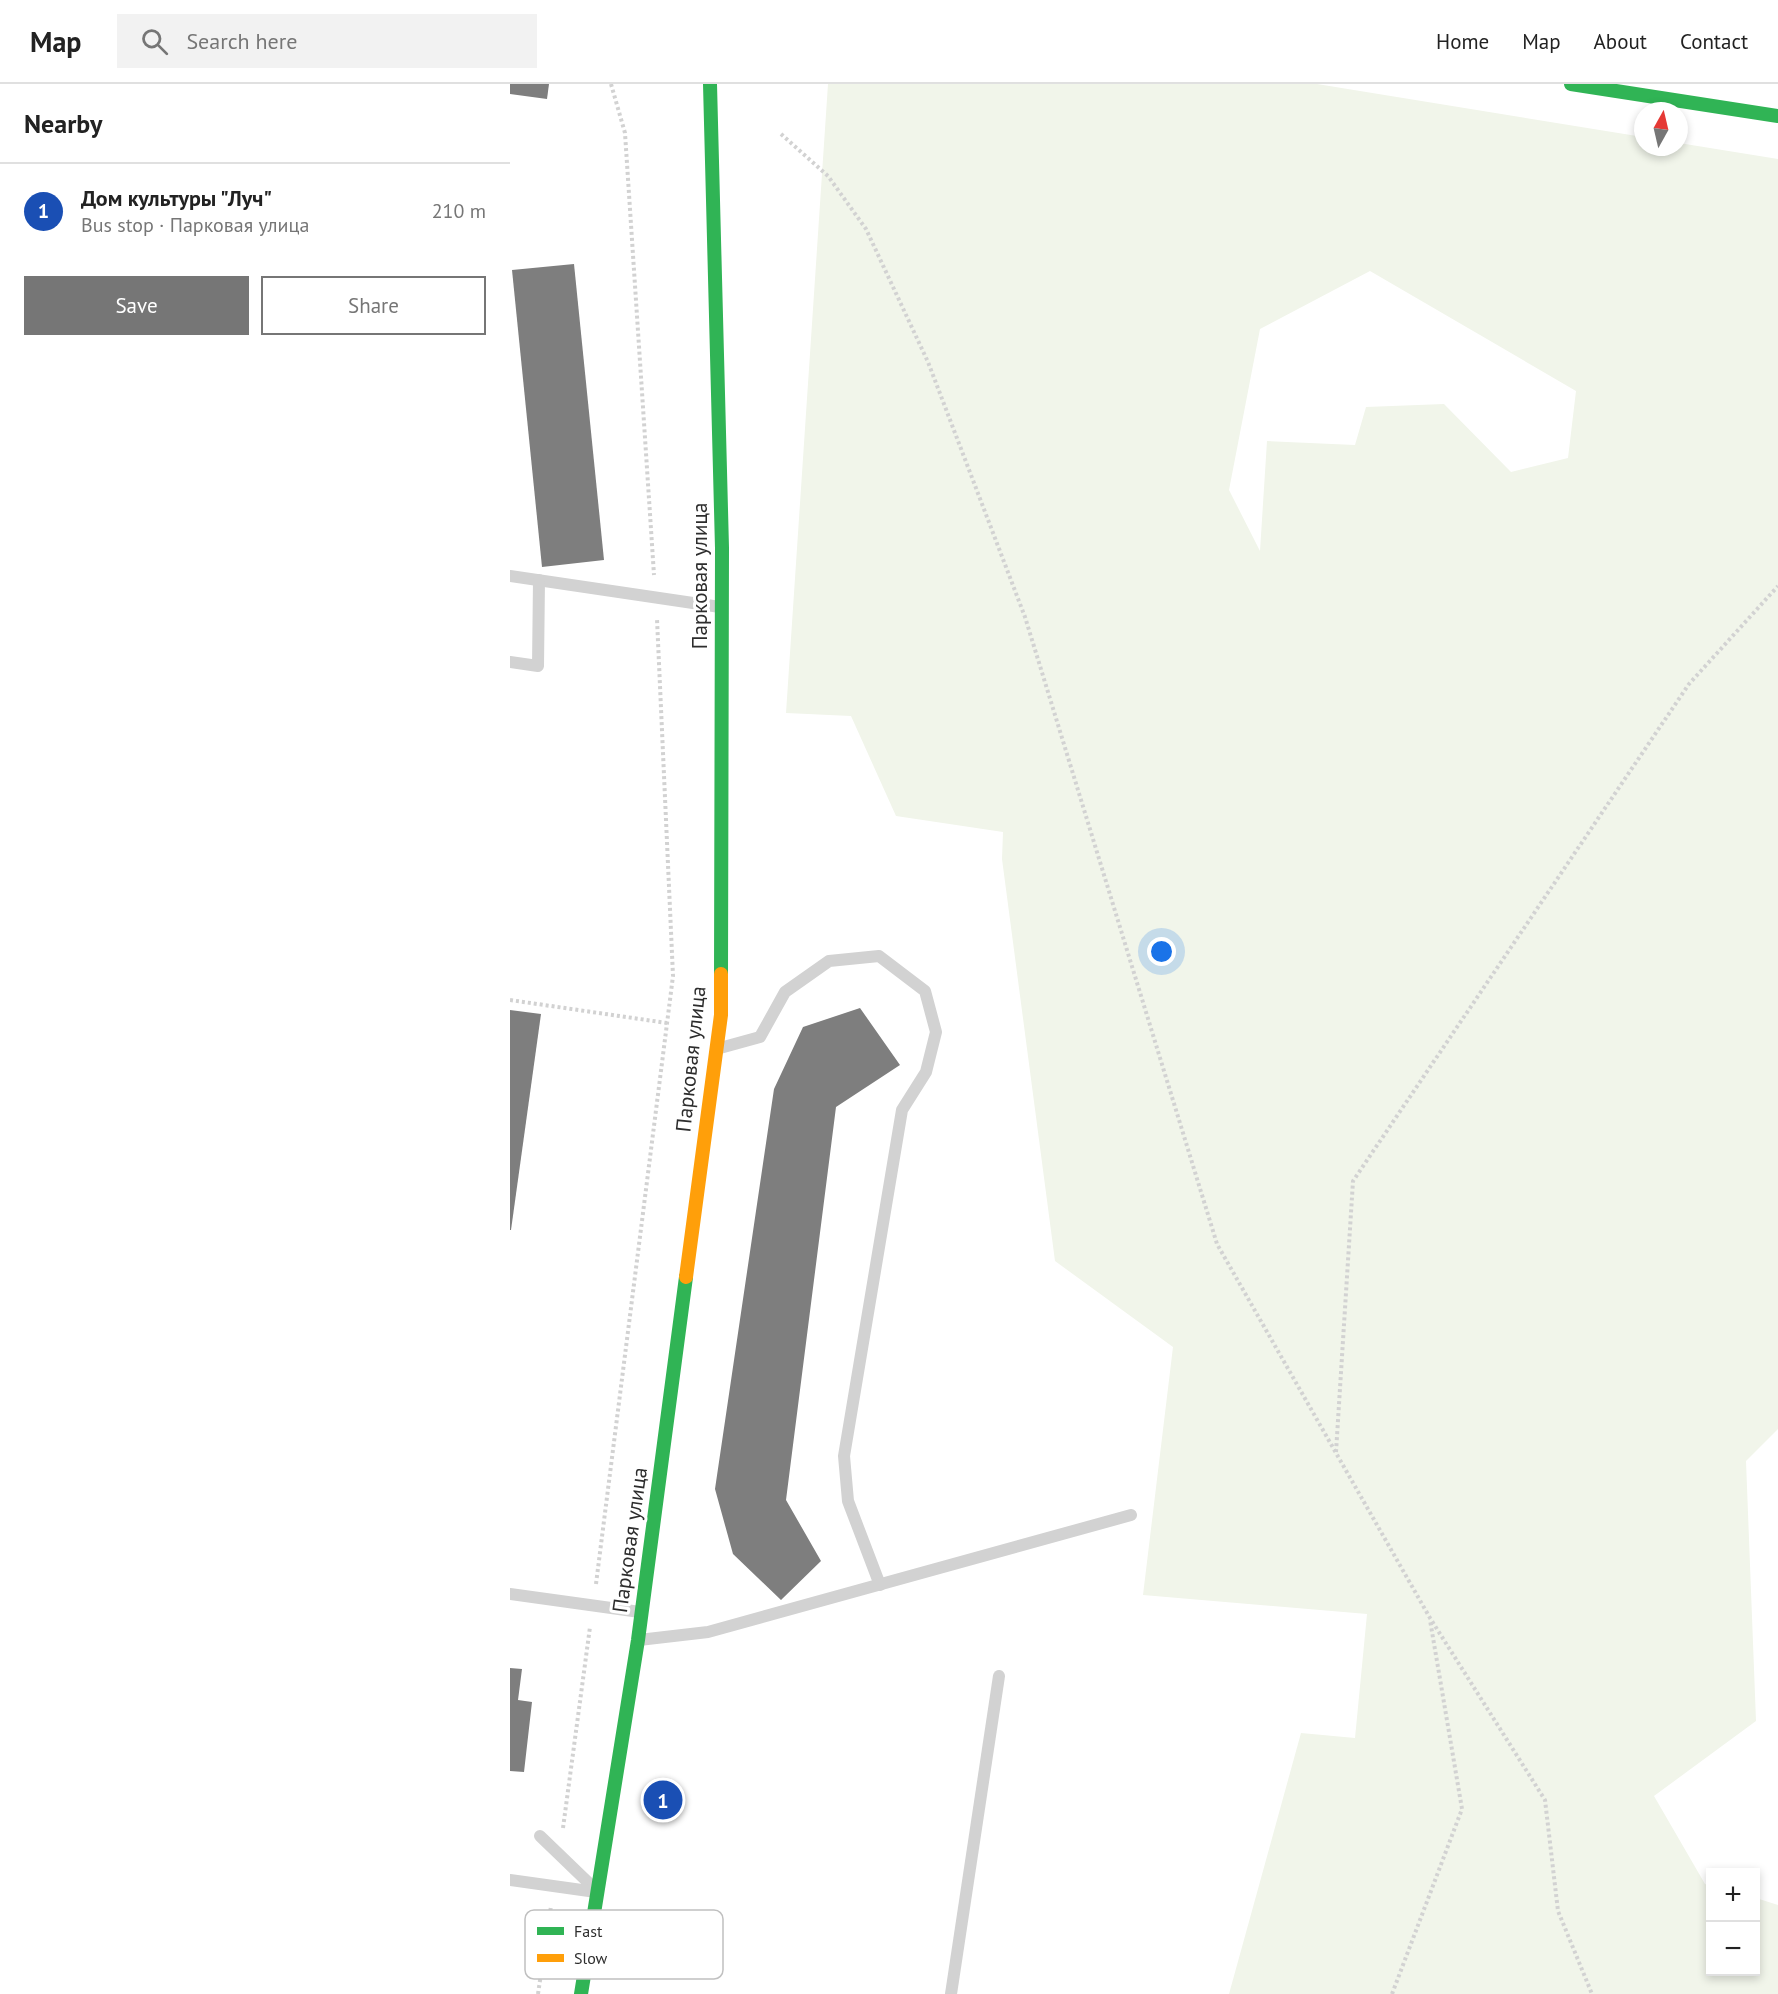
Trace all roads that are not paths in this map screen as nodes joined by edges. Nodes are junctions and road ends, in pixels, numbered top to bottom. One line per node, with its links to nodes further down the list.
1 (1571, 84): 3 (main road)
2 (708, 86): 6 (main road, Парковая улица)
3 (1778, 117)
4 (510, 576): 5 (lane)
5 (539, 580): 6 (lane); 7 (lane)
6 (722, 607): 8 (main road, Парковая улица)
7 (510, 662)
8 (716, 1050): 10 (lane); 12 (main road, Парковая улица)
9 (1131, 1515): 10 (lane)
10 (880, 1585): 13 (lane)
11 (510, 1594): 12 (lane)
12 (641, 1612): 13 (main road, Парковая улица)
13 (638, 1640): 17 (main road, Парковая улица)
14 (999, 1676): 21 (lane)
15 (540, 1836): 17 (lane)
16 (510, 1880): 17 (lane)
17 (598, 1892): 18 (main road, Парковая улица)
18 (595, 1910)
19 (584, 1979): 20 (main road, Парковая улица)
20 (581, 1994)
21 (951, 1994)

